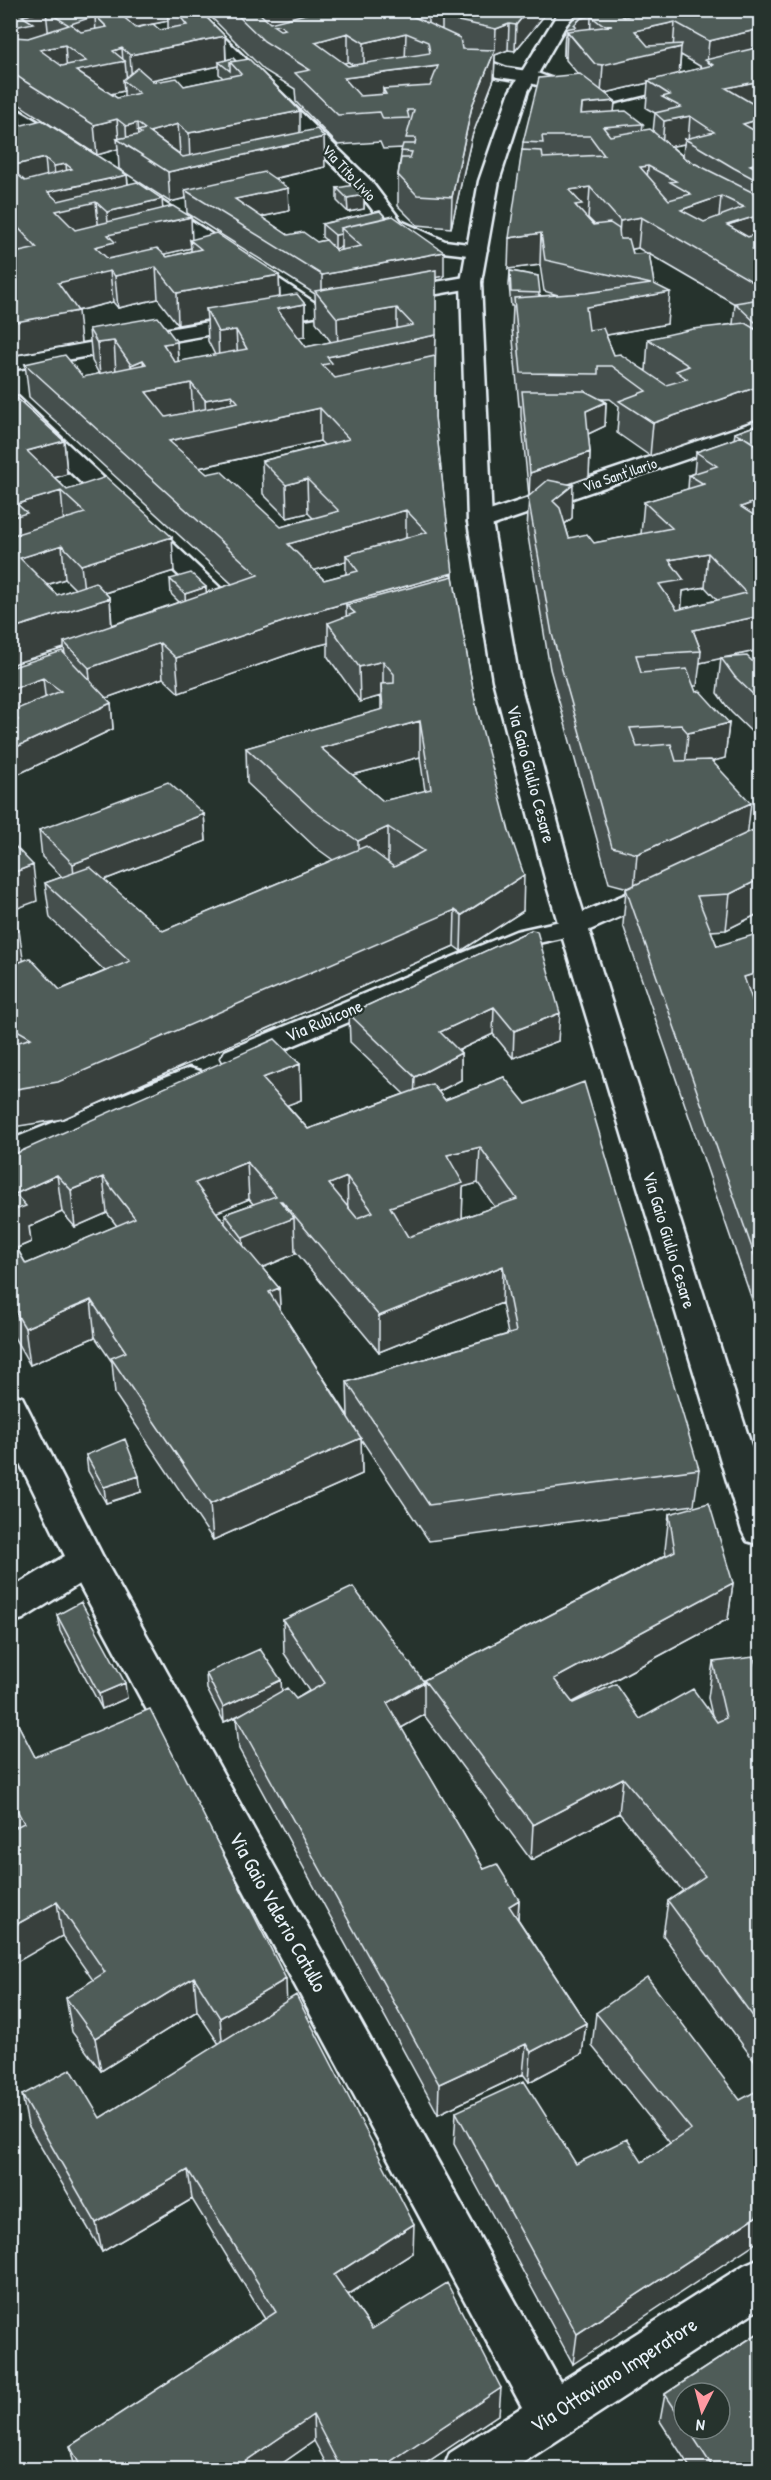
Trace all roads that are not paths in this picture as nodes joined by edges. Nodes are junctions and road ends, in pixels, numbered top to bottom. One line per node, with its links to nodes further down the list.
1 (186, 10): 11 (street, Via Tito Livio)
2 (570, 10): 5 (street, Via Gaio Giulio Cesare)
3 (440, 47): 5 (street)
4 (760, 62): 6 (street)
5 (528, 76): 6 (street); 11 (street, Via Gaio Giulio Cesare)
6 (596, 101): 8 (street)
7 (10, 110): 9 (street)
8 (613, 116)
9 (80, 156)
10 (140, 196): 13 (street)
11 (477, 250): 12 (street, Via Gaio Giulio Cesare)
12 (471, 282): 13 (street); 17 (street, Via Gaio Giulio Cesare)
13 (311, 310): 14 (street)
14 (10, 364)
15 (10, 402): 18 (street)
16 (760, 427): 17 (street, Via Sant'Ilario)
17 (480, 522): 20 (street, Via Gaio Giulio Cesare)
18 (178, 619)
19 (689, 876): 20 (street, Via Rubicone)
20 (573, 927): 21 (street, Via Rubicone); 23 (street, Via Gaio Giulio Cesare)
21 (10, 1153)
22 (10, 1406): 25 (street, Via Gaio Valerio Catullo)
23 (754, 1484): 24 (street, Via Gaio Giulio Cesare)
24 (760, 1532)
25 (86, 1560): 26 (street); 28 (street, Via Gaio Valerio Catullo)
26 (10, 1608)
27 (760, 2281): 28 (street, Via Ottaviano Imperatore)
28 (552, 2415): 29 (street, Via Ottaviano Imperatore)
29 (467, 2469)

